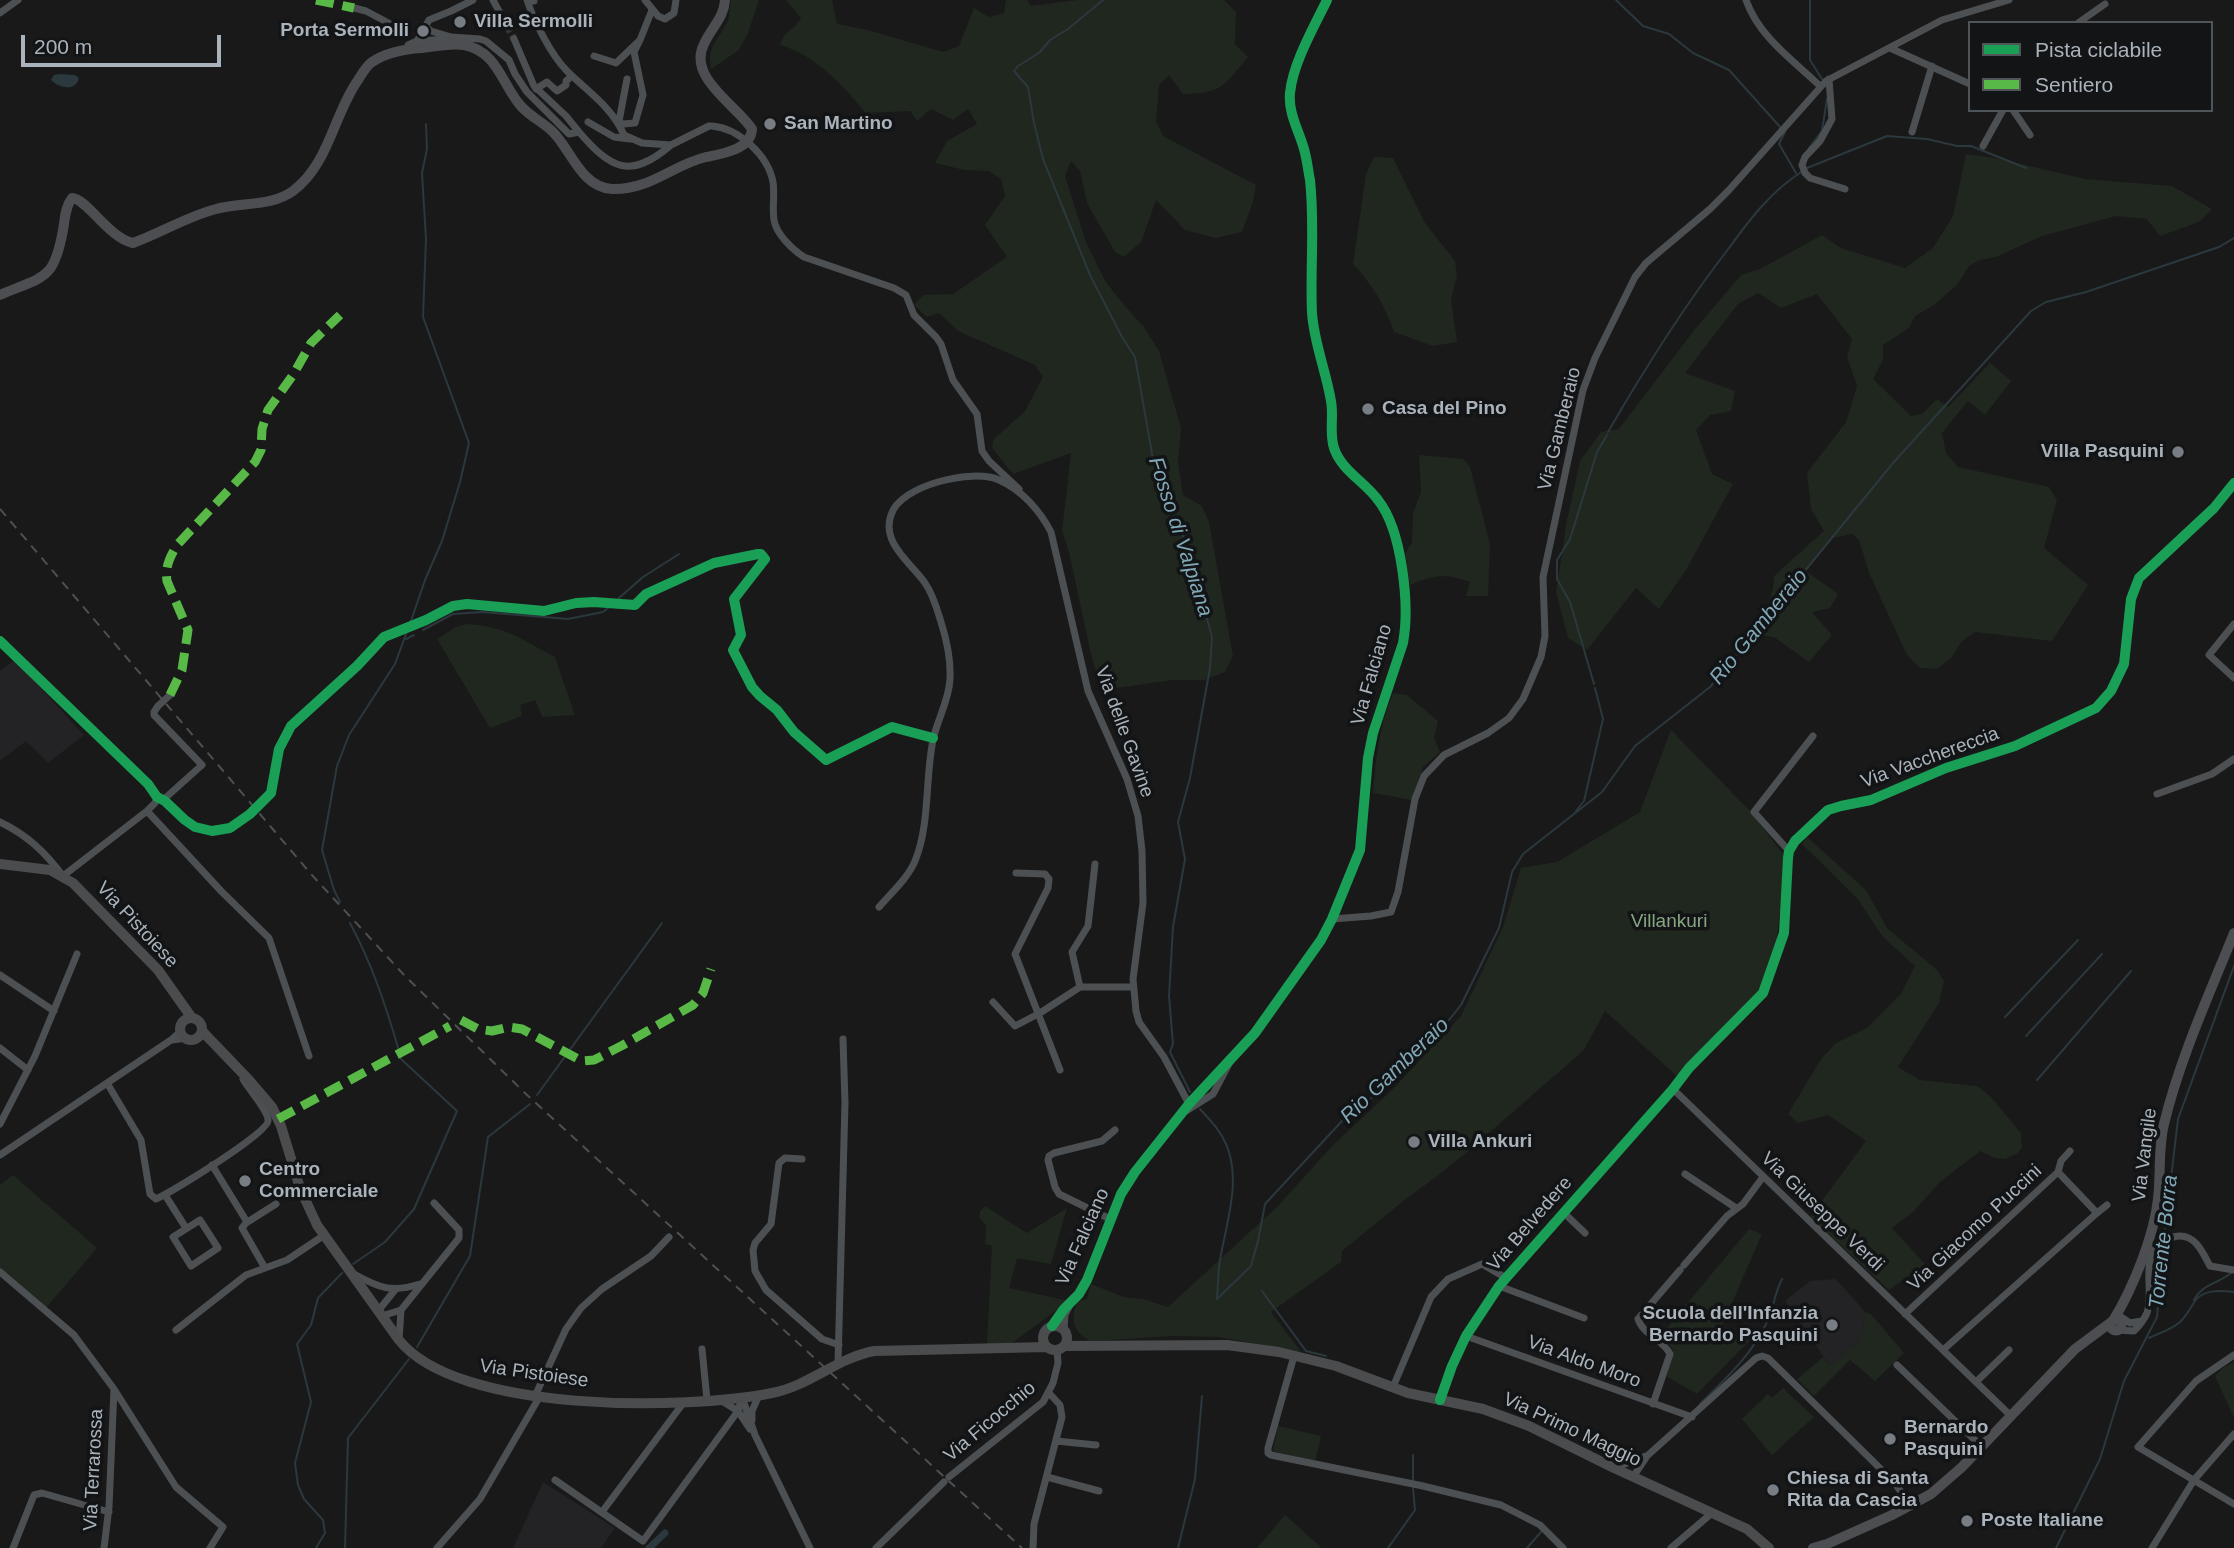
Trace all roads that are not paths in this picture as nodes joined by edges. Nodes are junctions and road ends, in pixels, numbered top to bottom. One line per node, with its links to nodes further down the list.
1 (18, 0): 13 (street)
2 (473, 0): 18 (street)
3 (493, 0): 16 (street)
4 (532, 0): 28 (street)
5 (645, 0): 14 (street)
6 (676, 0): 14 (street)
7 (725, 0): 42 (street)
8 (1326, 0): 67 (street, Via Falciano)
9 (1746, 0): 32 (street)
10 (2009, 0): 24 (street, Via Gamberaio)
11 (2105, 4): 15 (street)
12 (354, 8): 17 (street)
13 (0, 13)
14 (655, 13): 21 (street)
15 (2081, 21)
16 (507, 26)
17 (396, 27)
18 (426, 27): 19 (street); 22 (street)
19 (438, 36): 22 (street); 23 (street)
20 (514, 39): 33 (street)
21 (640, 40): 26 (street); 37 (street)
22 (416, 41): 25 (street)
23 (456, 41): 25 (street); 38 (street); 42 (street)
24 (1890, 48): 27 (street); 30 (street, Via Gamberaio)
25 (407, 49): 46 (street)
26 (594, 56)
27 (1932, 66): 31 (street); 39 (street)
28 (572, 76): 33 (street); 37 (street)
29 (627, 79): 37 (street)
30 (1829, 79): 32 (street, Via Gamberaio); 45 (street)
31 (1968, 83)
32 (1820, 86): 67 (street, Via Gamberaio)
33 (536, 89): 38 (street)
34 (2002, 112): 44 (street)
35 (2014, 112): 40 (street)
36 (588, 122): 41 (street)
37 (620, 124): 41 (street)
38 (579, 132): 43 (street)
39 (1912, 132)
40 (2030, 135)
41 (631, 139): 43 (street)
42 (747, 141): 43 (street); 48 (street, Via delle Gavine)
43 (671, 145)
44 (1983, 146)
45 (1845, 189)
46 (0, 295)
47 (2234, 483): 61 (street, Via Vacchereccia)
48 (1022, 496): 55 (street, Via delle Gavine); 72 (street, Via delle Gavine)
49 (2234, 624): 52 (street)
50 (0, 640): 51 (street)
51 (3, 649): 58 (street)
52 (2234, 678)
53 (170, 695): 58 (street, bridge)
54 (1813, 736): 61 (street)
55 (933, 738): 58 (street); 66 (street, Via delle Gavine)
56 (2234, 759): 57 (street)
57 (2157, 794)
58 (160, 798): 59 (street)
59 (147, 811): 65 (street); 79 (street)
60 (0, 822): 65 (street)
61 (1789, 850): 85 (street)
62 (0, 864): 65 (main road)
63 (1095, 864): 71 (street)
64 (1016, 873): 75 (street)
65 (63, 876): 76 (main road, Via Pistoiese)
66 (878, 907)
67 (1332, 919): 80 (street, Via Falciano)
68 (2234, 933): 125 (street, Via Vangile)
69 (77, 954): 74 (street)
70 (0, 975): 74 (street)
71 (1080, 987): 72 (street); 75 (street)
72 (1133, 987): 86 (street, Via delle Gavine)
73 (993, 1002): 75 (street)
74 (54, 1011): 81 (street)
75 (1040, 1013): 83 (street)
76 (190, 1030): 82 (main road, Via Pistoiese); 84 (street)
77 (843, 1039): 131 (street)
78 (0, 1048): 81 (street)
79 (309, 1055)
80 (1232, 1058): 86 (street, Via Falciano); 87 (street)
81 (28, 1070): 88 (street)
82 (239, 1070): 94 (street); 109 (main road, Via Pistoiese)
83 (1060, 1070)
84 (107, 1083): 90 (street); 98 (street)
85 (1673, 1089): 97 (street, Via Giuseppe Verdi); 103 (street, Via Belvedere)
86 (1189, 1104): 87 (street, Via Falciano)
87 (1181, 1114): 105 (street, Via Falciano)
88 (0, 1125)
89 (1115, 1130): 105 (street)
90 (4, 1149): 92 (street)
91 (2070, 1151): 95 (street)
92 (0, 1155)
93 (802, 1159): 131 (street)
94 (212, 1165): 98 (street); 106 (street)
95 (2058, 1172): 104 (street, Via Giacomo Puccini); 122 (street, Via Giacomo Puccini)
96 (1685, 1174): 102 (street)
97 (1763, 1177): 102 (street); 122 (street, Via Giuseppe Verdi)
98 (165, 1195): 107 (street)
99 (434, 1203): 116 (street)
100 (276, 1204): 106 (street)
101 (2107, 1205): 104 (street)
102 (1736, 1208): 151 (street)
103 (1563, 1212): 108 (street); 115 (street, Via Belvedere)
104 (2097, 1213): 134 (street)
105 (1110, 1219): 119 (street, Via Falciano)
106 (247, 1222): 111 (street)
107 (187, 1228): 107 (street)
108 (1585, 1233)
109 (323, 1236): 111 (street); 114 (main road, Via Pistoiese)
110 (669, 1237): 145 (street)
111 (265, 1268): 127 (street)
112 (2234, 1270): 124 (street)
113 (0, 1272): 142 (street, Via Terrarossa)
114 (350, 1272): 118 (street); 121 (main road, Via Pistoiese)
115 (1506, 1278): 117 (street, Via Belvedere); 141 (street)
116 (420, 1284): 118 (street); 120 (street)
117 (1499, 1286): 123 (street); 128 (street, Via Belvedere)
118 (395, 1290): 121 (street)
119 (1071, 1303): 126 (street, Via Falciano); 130 (street, Via Falciano)
120 (401, 1310): 121 (street); 129 (street)
121 (380, 1314): 129 (main road, Via Pistoiese)
122 (1905, 1314): 134 (street, Via Giuseppe Verdi)
123 (1584, 1318)
124 (2143, 1321): 125 (street); 125 (street)
125 (2116, 1323): 153 (street, Via Vangile)
126 (1048, 1329): 130 (main road); 130 (main road); 133 (main road, Via Pistoiese)
127 (176, 1330)
128 (1466, 1336): 149 (street, Via Belvedere); 151 (street, Via Aldo Moro)
129 (399, 1340): 145 (main road, Via Pistoiese)
130 (1060, 1341): 133 (main road, Via Pistoiese); 137 (main road, Via Primo Maggio); 143 (street, Via Ficocchio)
131 (839, 1345): 138 (street)
132 (702, 1349): 148 (street)
133 (1009, 1349): 138 (main road, Via Pistoiese)
134 (1943, 1350): 140 (street, Via Giuseppe Verdi)
135 (2009, 1350): 140 (street)
136 (2234, 1355): 165 (street)
137 (1294, 1356): 141 (main road, Via Primo Maggio); 181 (street)
138 (838, 1363): 144 (main road, Via Pistoiese)
139 (1897, 1365): 159 (street)
140 (1976, 1382): 153 (street, Via Giuseppe Verdi)
141 (1393, 1387): 149 (main road, Via Primo Maggio)
142 (114, 1389): 169 (street, Via Terrarossa); 176 (street)
143 (1049, 1393): 157 (street); 179 (street, Via Ficocchio)
144 (759, 1395): 146 (main road, Via Pistoiese); 156 (street)
145 (538, 1396): 150 (main road, Via Pistoiese); 177 (street)
146 (742, 1397): 147 (main road, Via Pistoiese); 152 (street); 156 (street)
147 (719, 1399): 148 (main road, Via Pistoiese); 152 (street)
148 (707, 1400): 150 (main road, Via Pistoiese)
149 (1440, 1400): 161 (main road, Via Primo Maggio)
150 (684, 1402): 170 (street)
151 (1653, 1404): 154 (street, Via Aldo Moro)
152 (737, 1411): 156 (street); 170 (street)
153 (2010, 1415): 159 (street, Via Vangile)
154 (1692, 1418): 160 (street); 168 (street)
155 (2234, 1434): 165 (street)
156 (755, 1435): 178 (street)
157 (1056, 1441): 158 (street); 162 (street)
158 (1096, 1445)
159 (1981, 1446): 168 (street, Via Vangile)
160 (1647, 1456): 161 (street); 163 (street)
161 (1614, 1468): 163 (main road, Via Primo Maggio)
162 (1047, 1477): 166 (street); 180 (street)
163 (1633, 1477): 171 (main road, Via Primo Maggio)
164 (555, 1480): 170 (street)
165 (2194, 1480): 167 (street); 186 (street)
166 (1099, 1491)
167 (2234, 1504)
168 (1911, 1506): 173 (street, Via Vangile)
169 (109, 1512): 174 (street); 175 (street, Via Terrarossa)
170 (602, 1512)
171 (1712, 1513): 172 (main road, Via Primo Maggio); 182 (street)
172 (1739, 1526): 183 (main road); 184 (main road)
173 (1825, 1546): 185 (street, Via Vangile)
174 (13, 1548)
175 (104, 1548)
176 (210, 1548)
177 (437, 1548)
178 (810, 1548)
179 (876, 1548)
180 (1033, 1548)
181 (1563, 1548)
182 (1671, 1548)
183 (1762, 1548)
184 (1769, 1548)
185 (1813, 1548)
186 (2152, 1548)

